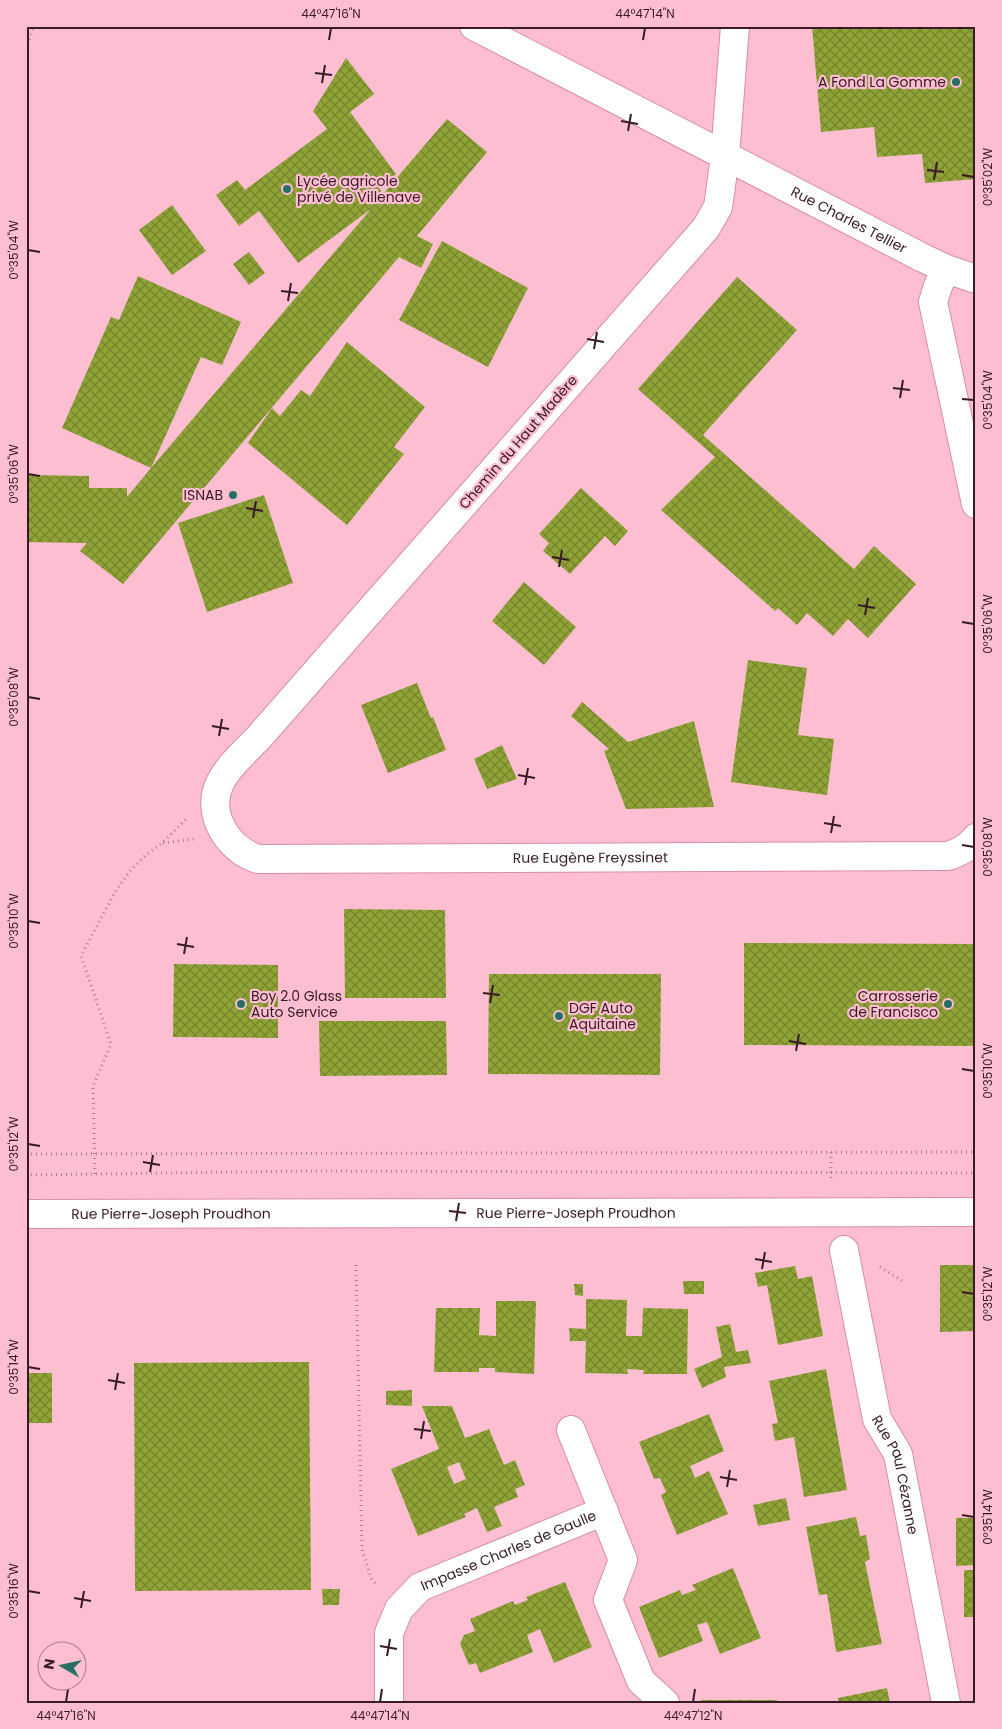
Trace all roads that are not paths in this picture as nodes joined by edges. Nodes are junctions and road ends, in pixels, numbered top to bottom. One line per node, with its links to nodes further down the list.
1 (474, 26): 3 (street, Rue Charles Tellier)
2 (735, 26): 3 (street, Chemin du Haut Madère)
3 (725, 156): 4 (street, Rue Charles Tellier); 7 (street, Chemin du Haut Madère)
4 (946, 269): 5 (street, Rue Charles Tellier); 6 (street)
5 (976, 279)
6 (976, 504)
7 (218, 820): 8 (street, Rue Eugène Freyssinet)
8 (976, 838)
9 (976, 1212): 10 (street, Rue Pierre-Joseph Proudhon)
10 (26, 1214)
11 (844, 1250): 16 (street, Rue Paul Cézanne)
12 (571, 1430): 13 (street, Impasse Charles de Gaulle)
13 (604, 1511): 14 (street, Impasse Charles de Gaulle); 15 (street, Impasse Charles de Gaulle)
14 (389, 1703)
15 (665, 1703)
16 (946, 1703)

